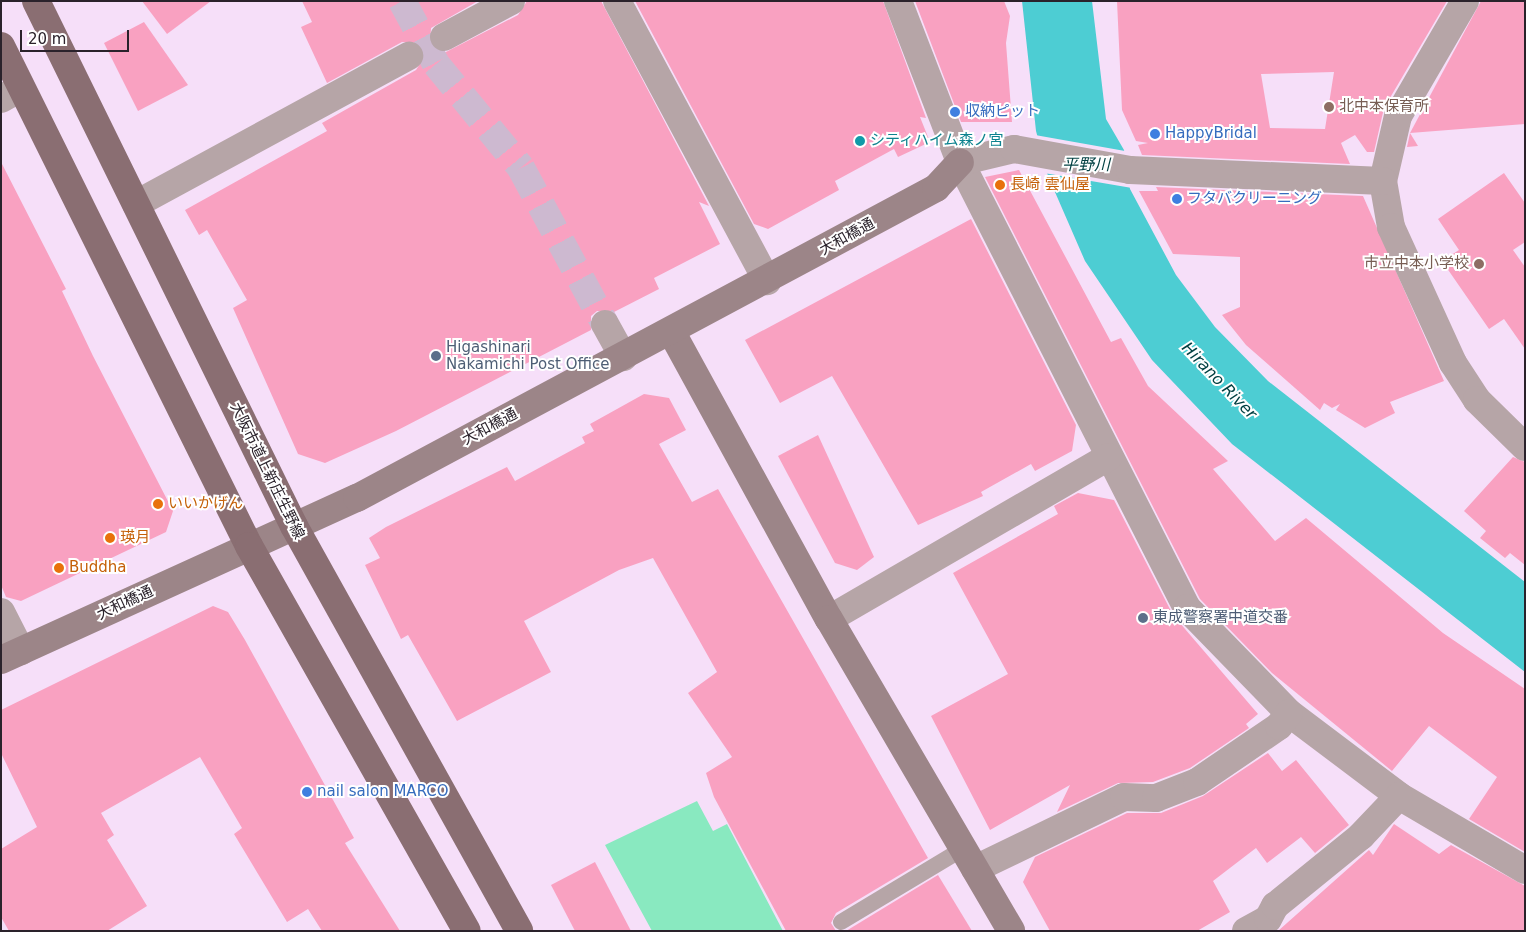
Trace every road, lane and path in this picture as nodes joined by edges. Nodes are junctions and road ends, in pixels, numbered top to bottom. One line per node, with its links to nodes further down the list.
1 (36, 1): 12 (main road, 大阪市道上新庄生野線)
2 (511, 1): 6 (street)
3 (617, 1): 13 (street)
4 (898, 1): 10 (street)
5 (1466, 1): 11 (street)
6 (444, 37)
7 (1, 46): 9 (main road)
8 (409, 56): 12 (street)
9 (11, 93): 20 (main road)
10 (960, 162): 11 (street); 13 (street, 大和橋通); 18 (street)
11 (1383, 181): 17 (street)
12 (136, 204): 19 (main road, 大阪市道上新庄生野線)
13 (767, 281): 15 (street, 大和橋通)
14 (605, 324): 16 (street)
15 (672, 331): 16 (street, 大和橋通); 22 (street)
16 (622, 358): 19 (street, 大和橋通)
17 (1525, 447)
18 (1108, 457): 22 (street); 24 (street)
19 (294, 526): 20 (street, 大和橋通); 31 (main road, 大阪市道上新庄生野線)
20 (250, 546): 23 (street, 大和橋通); 30 (main road)
21 (1, 612): 23 (street)
22 (829, 620): 26 (street)
23 (11, 655)
24 (1289, 713): 25 (street); 26 (street)
25 (1399, 796): 27 (street); 29 (street)
26 (970, 859): 28 (lane); 32 (street)
27 (1525, 870)
28 (841, 922)
29 (1264, 927)
30 (467, 931)
31 (519, 931)
32 (1011, 931)

